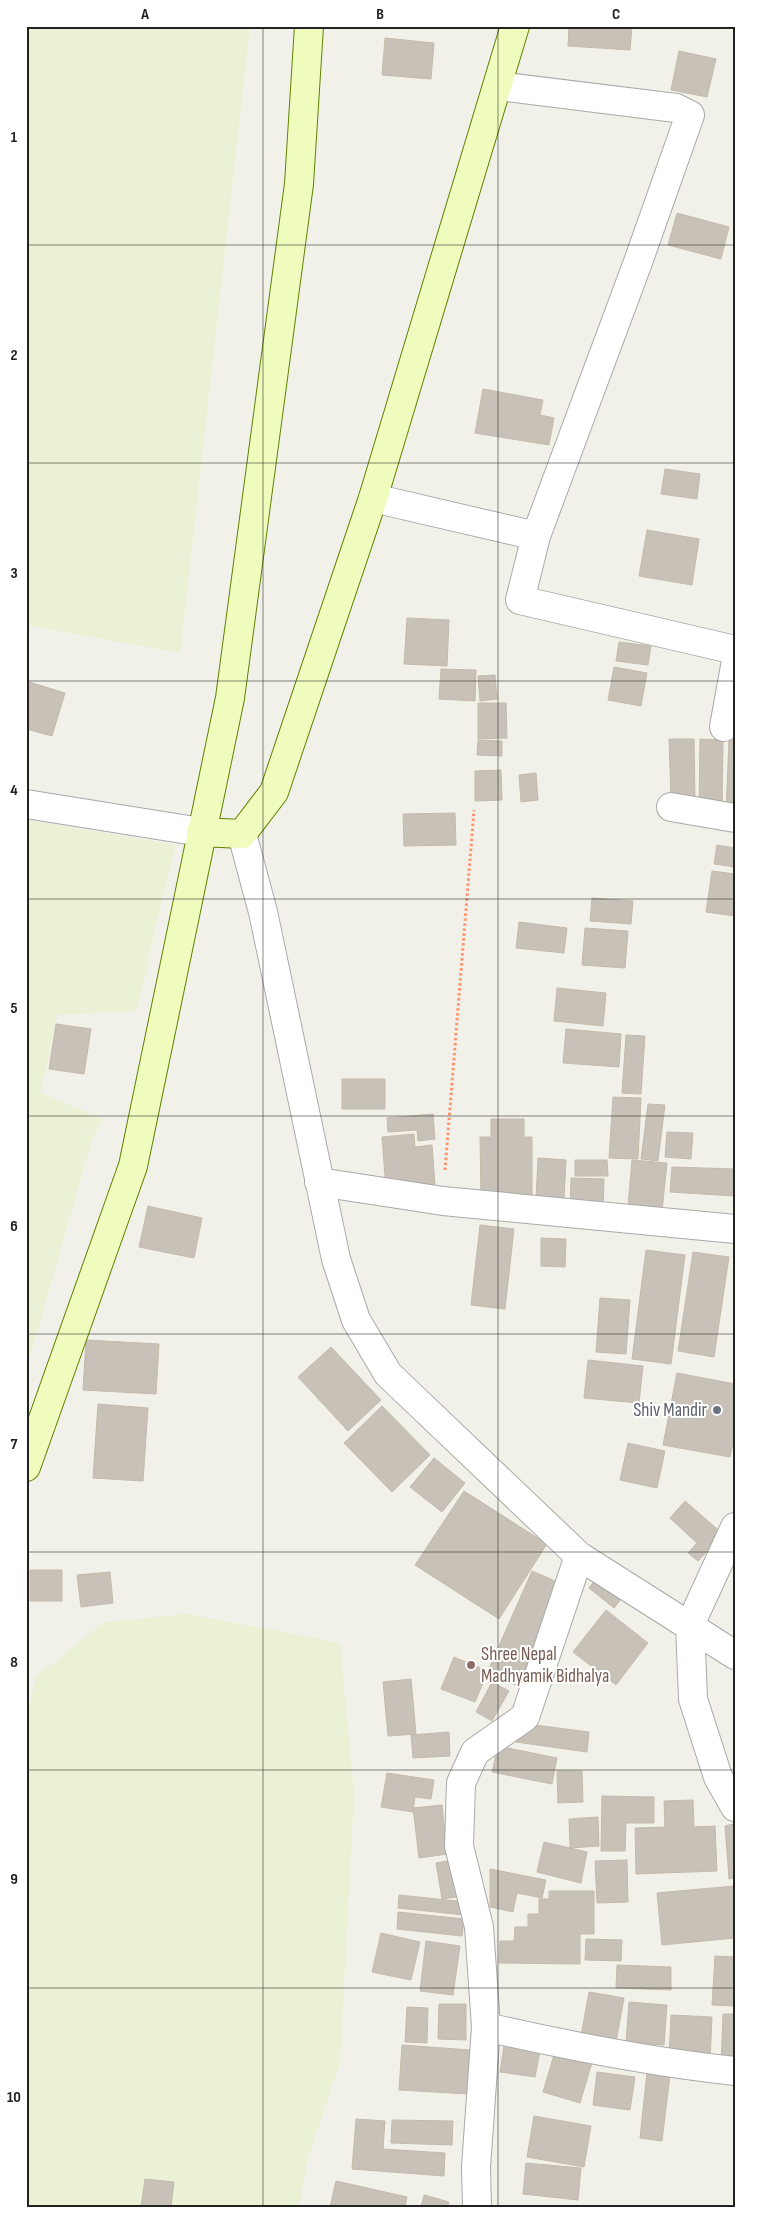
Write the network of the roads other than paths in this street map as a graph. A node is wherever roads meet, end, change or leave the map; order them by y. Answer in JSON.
{"nodes":[{"id":1,"x":309,"y":26,"type":"edge"},
{"id":2,"x":515,"y":26,"type":"edge"},
{"id":3,"x":498,"y":86,"type":"junction"},
{"id":4,"x":372,"y":498,"type":"junction"},
{"id":5,"x":536,"y":536,"type":"junction"},
{"id":6,"x":735,"y":650,"type":"edge"},
{"id":7,"x":735,"y":666,"type":"edge"},
{"id":8,"x":724,"y":727,"type":"dead end"},
{"id":9,"x":26,"y":804,"type":"edge"},
{"id":10,"x":671,"y":807,"type":"dead end"},
{"id":11,"x":735,"y":818,"type":"edge"},
{"id":12,"x":201,"y":832,"type":"junction"},
{"id":13,"x":242,"y":834,"type":"junction"},
{"id":14,"x":319,"y":1182,"type":"junction"},
{"id":15,"x":735,"y":1228,"type":"edge"},
{"id":16,"x":26,"y":1467,"type":"edge"},
{"id":17,"x":735,"y":1527,"type":"edge"},
{"id":18,"x":579,"y":1556,"type":"junction"},
{"id":19,"x":690,"y":1625,"type":"junction"},
{"id":20,"x":735,"y":1655,"type":"edge"},
{"id":21,"x":735,"y":1808,"type":"edge"},
{"id":22,"x":486,"y":2027,"type":"junction"},
{"id":23,"x":735,"y":2072,"type":"edge"},
{"id":24,"x":477,"y":2207,"type":"edge"}],
"edges":[{"from":1,"to":12,"type":"street"},
{"from":2,"to":3,"type":"street"},
{"from":3,"to":4,"type":"street"},
{"from":3,"to":5,"type":"street"},
{"from":4,"to":5,"type":"street"},
{"from":4,"to":13,"type":"street"},
{"from":5,"to":6,"type":"street"},
{"from":7,"to":8,"type":"street"},
{"from":9,"to":12,"type":"street"},
{"from":10,"to":11,"type":"street"},
{"from":12,"to":13,"type":"street"},
{"from":12,"to":16,"type":"street"},
{"from":13,"to":14,"type":"street"},
{"from":14,"to":15,"type":"street"},
{"from":14,"to":18,"type":"street"},
{"from":17,"to":19,"type":"street"},
{"from":18,"to":19,"type":"street"},
{"from":18,"to":22,"type":"street"},
{"from":19,"to":20,"type":"street"},
{"from":19,"to":21,"type":"street"},
{"from":22,"to":23,"type":"street"},
{"from":22,"to":24,"type":"street"}]}
